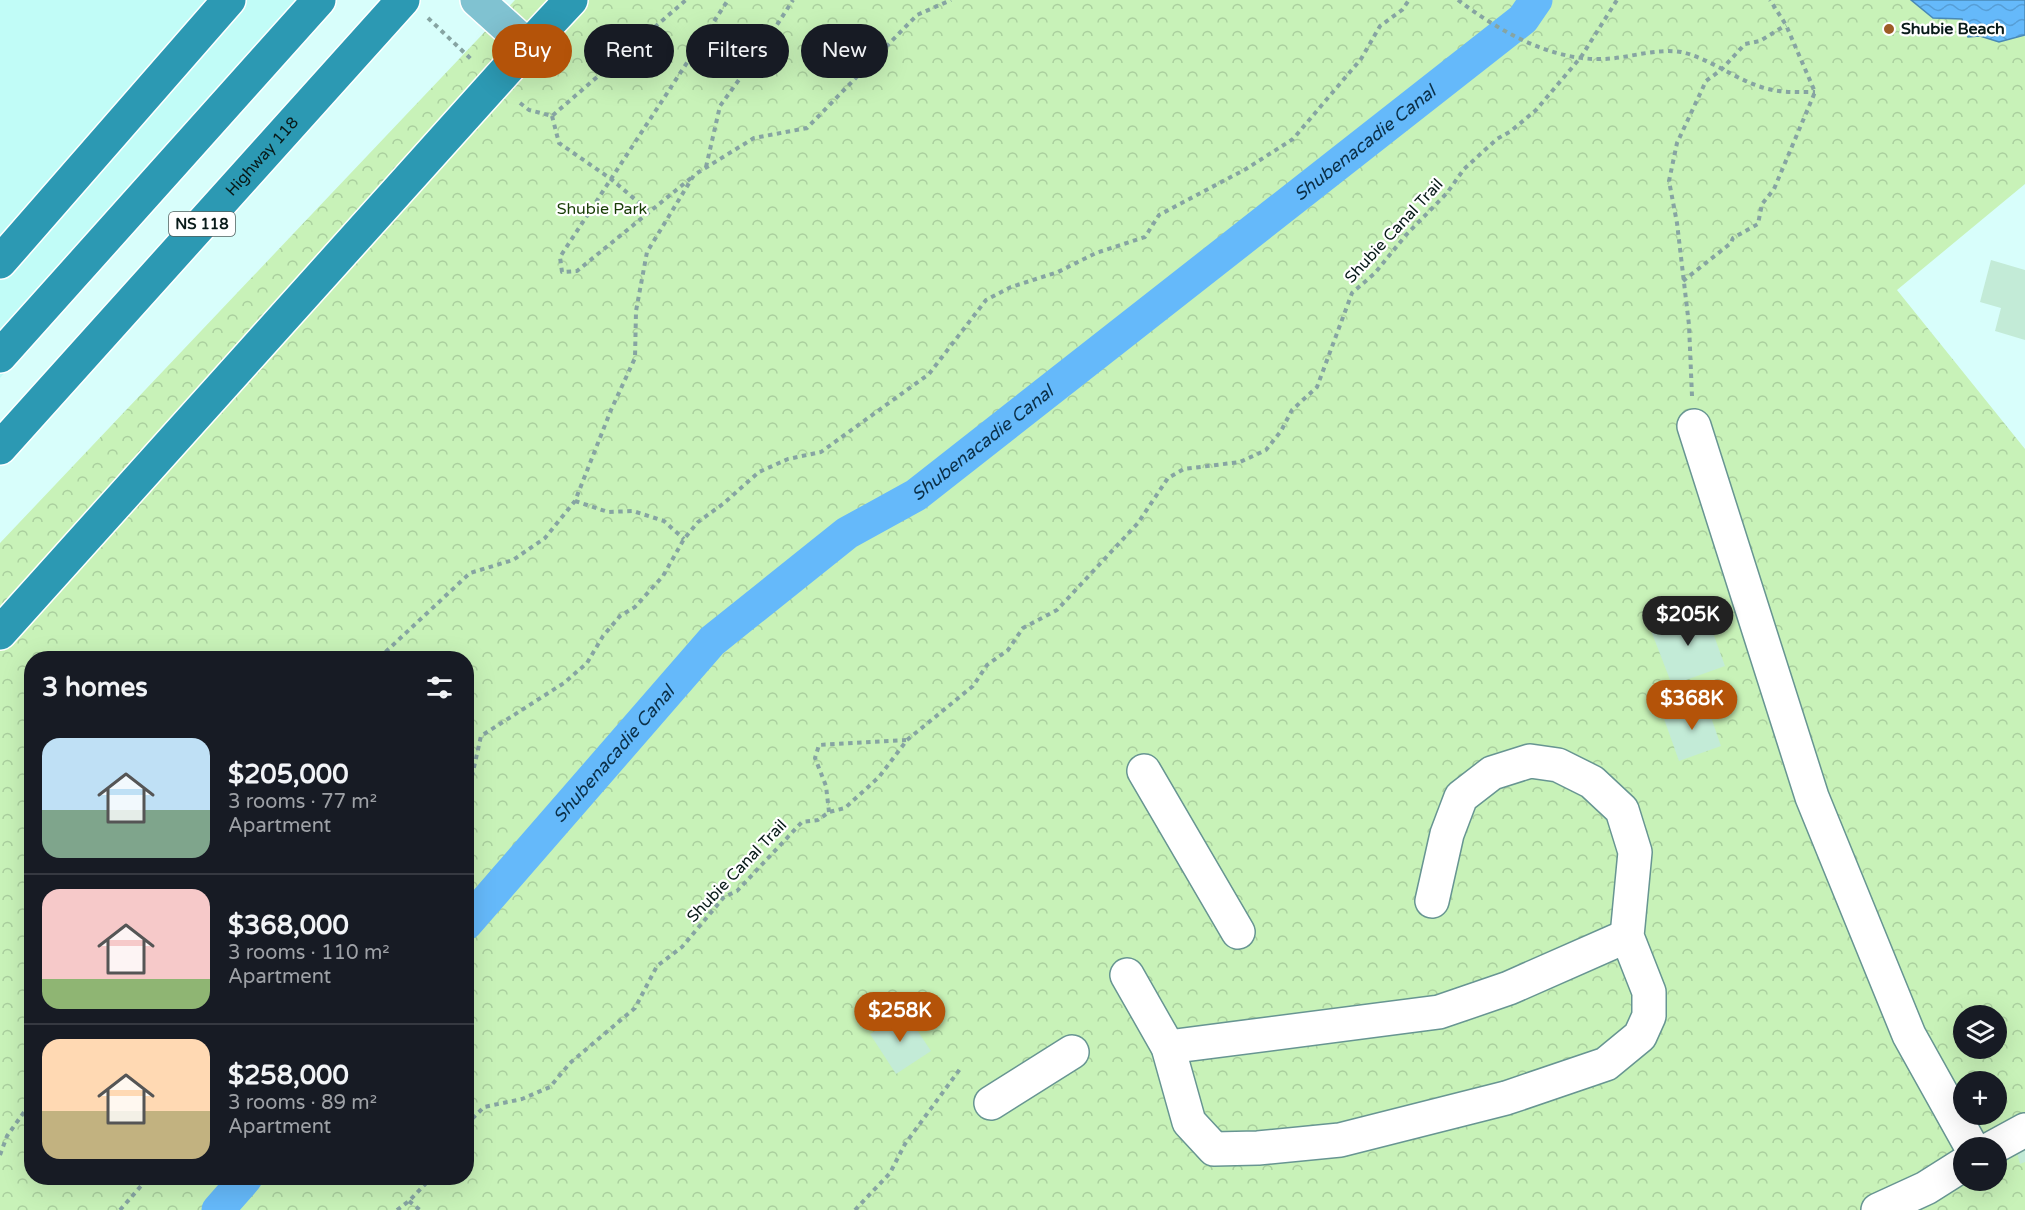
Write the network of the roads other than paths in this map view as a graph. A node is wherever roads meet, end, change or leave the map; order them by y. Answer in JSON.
{"nodes":[{"id":1,"x":229,"y":0,"type":"edge"},
{"id":2,"x":319,"y":0,"type":"edge"},
{"id":3,"x":571,"y":0,"type":"edge"},
{"id":4,"x":481,"y":4,"type":"edge"},
{"id":5,"x":414,"y":8,"type":"edge"},
{"id":6,"x":503,"y":24,"type":"edge"},
{"id":7,"x":549,"y":24,"type":"edge"},
{"id":8,"x":499,"y":78,"type":"edge"},
{"id":9,"x":0,"y":262,"type":"edge"},
{"id":10,"x":0,"y":356,"type":"edge"},
{"id":11,"x":1694,"y":426,"type":"road end"},
{"id":12,"x":0,"y":448,"type":"edge"},
{"id":13,"x":0,"y":633,"type":"edge"},
{"id":14,"x":1144,"y":771,"type":"dead end"},
{"id":15,"x":1432,"y":901,"type":"dead end"},
{"id":16,"x":1238,"y":932,"type":"dead end"},
{"id":17,"x":1627,"y":936,"type":"junction"},
{"id":18,"x":1127,"y":975,"type":"dead end"},
{"id":19,"x":1168,"y":1047,"type":"junction"},
{"id":20,"x":1072,"y":1052,"type":"dead end"},
{"id":21,"x":991,"y":1103,"type":"dead end"},
{"id":22,"x":2025,"y":1130,"type":"edge"},
{"id":23,"x":1966,"y":1137,"type":"edge"},
{"id":24,"x":2007,"y":1140,"type":"edge"},
{"id":25,"x":1953,"y":1171,"type":"edge"},
{"id":26,"x":1878,"y":1210,"type":"edge"}],
"edges":[{"from":1,"to":9,"type":"highway"},
{"from":2,"to":10,"type":"highway"},
{"from":3,"to":7,"type":"highway"},
{"from":4,"to":6,"type":"main road"},
{"from":5,"to":12,"type":"highway","name":"Highway 118","number":"NS 118"},
{"from":8,"to":13,"type":"highway"},
{"from":11,"to":23,"type":"street"},
{"from":14,"to":16,"type":"street"},
{"from":15,"to":17,"type":"street"},
{"from":17,"to":19,"type":"street"},
{"from":17,"to":19,"type":"street"},
{"from":18,"to":19,"type":"street"},
{"from":20,"to":21,"type":"street"},
{"from":22,"to":24,"type":"street"},
{"from":25,"to":26,"type":"street"}]}
